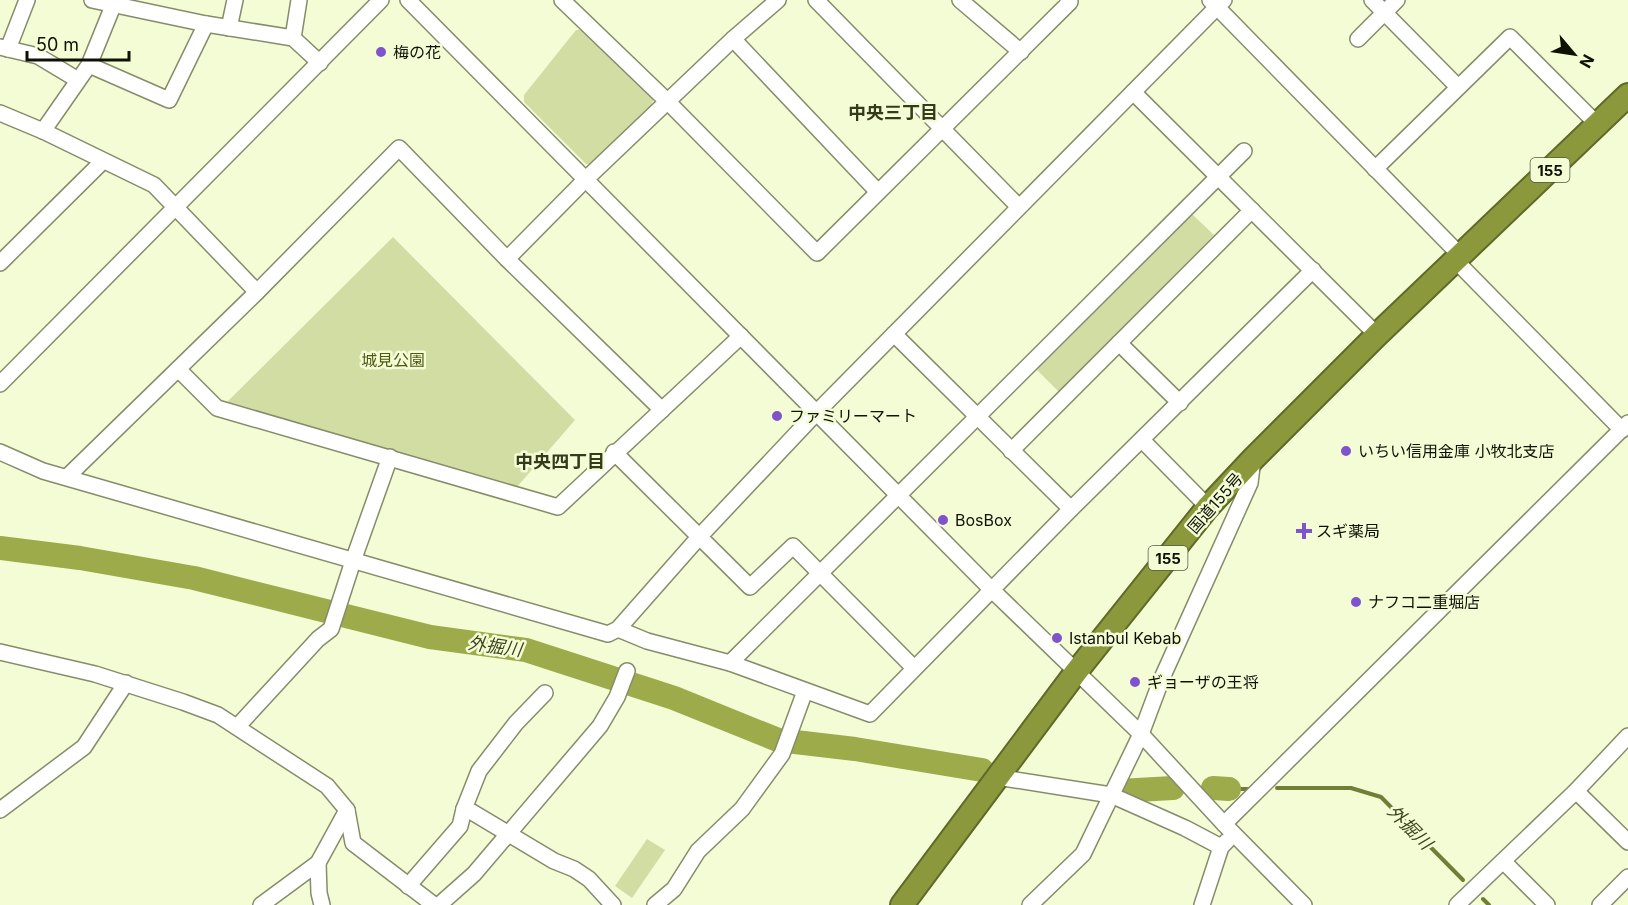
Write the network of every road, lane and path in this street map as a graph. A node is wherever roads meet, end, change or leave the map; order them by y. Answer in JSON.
{"nodes":[{"id":1,"x":27,"y":0,"type":"edge"},
{"id":2,"x":92,"y":0,"type":"edge"},
{"id":3,"x":235,"y":0,"type":"edge"},
{"id":4,"x":299,"y":0,"type":"edge"},
{"id":5,"x":381,"y":0,"type":"edge"},
{"id":6,"x":408,"y":0,"type":"edge"},
{"id":7,"x":562,"y":0,"type":"edge"},
{"id":8,"x":778,"y":0,"type":"edge"},
{"id":9,"x":816,"y":0,"type":"edge"},
{"id":10,"x":960,"y":0,"type":"edge"},
{"id":11,"x":1068,"y":0,"type":"edge"},
{"id":12,"x":1372,"y":0,"type":"edge"},
{"id":13,"x":1397,"y":0,"type":"edge"},
{"id":14,"x":1216,"y":2,"type":"edge"},
{"id":15,"x":113,"y":6,"type":"junction"},
{"id":16,"x":1384,"y":13,"type":"junction"},
{"id":17,"x":206,"y":24,"type":"junction"},
{"id":18,"x":229,"y":28,"type":"junction"},
{"id":19,"x":293,"y":39,"type":"junction"},
{"id":20,"x":733,"y":39,"type":"junction"},
{"id":21,"x":1358,"y":39,"type":"dead end"},
{"id":22,"x":4,"y":48,"type":"edge"},
{"id":23,"x":1021,"y":52,"type":"junction"},
{"id":24,"x":320,"y":63,"type":"junction"},
{"id":25,"x":88,"y":65,"type":"junction"},
{"id":26,"x":78,"y":80,"type":"junction"},
{"id":27,"x":1458,"y":87,"type":"junction"},
{"id":28,"x":1133,"y":92,"type":"junction"},
{"id":29,"x":1628,"y":95,"type":"edge"},
{"id":30,"x":668,"y":102,"type":"junction"},
{"id":31,"x":0,"y":113,"type":"edge"},
{"id":32,"x":1628,"y":116,"type":"edge"},
{"id":33,"x":1598,"y":125,"type":"junction"},
{"id":34,"x":943,"y":128,"type":"junction"},
{"id":35,"x":43,"y":130,"type":"junction"},
{"id":36,"x":1244,"y":151,"type":"dead end"},
{"id":37,"x":103,"y":161,"type":"junction"},
{"id":38,"x":1375,"y":169,"type":"junction"},
{"id":39,"x":1218,"y":177,"type":"junction"},
{"id":40,"x":585,"y":180,"type":"junction"},
{"id":41,"x":878,"y":192,"type":"junction"},
{"id":42,"x":174,"y":207,"type":"junction"},
{"id":43,"x":1019,"y":207,"type":"junction"},
{"id":44,"x":1252,"y":210,"type":"junction"},
{"id":45,"x":1462,"y":253,"type":"junction"},
{"id":46,"x":507,"y":259,"type":"junction"},
{"id":47,"x":0,"y":263,"type":"edge"},
{"id":48,"x":1313,"y":270,"type":"junction"},
{"id":49,"x":257,"y":292,"type":"junction"},
{"id":50,"x":894,"y":334,"type":"junction"},
{"id":51,"x":1377,"y":335,"type":"junction"},
{"id":52,"x":741,"y":336,"type":"junction"},
{"id":53,"x":1119,"y":343,"type":"junction"},
{"id":54,"x":178,"y":369,"type":"junction"},
{"id":55,"x":0,"y":384,"type":"edge"},
{"id":56,"x":1180,"y":403,"type":"junction"},
{"id":57,"x":662,"y":410,"type":"junction"},
{"id":58,"x":816,"y":413,"type":"junction"},
{"id":59,"x":978,"y":418,"type":"junction"},
{"id":60,"x":1625,"y":427,"type":"edge"},
{"id":61,"x":1142,"y":440,"type":"junction"},
{"id":62,"x":1011,"y":451,"type":"junction"},
{"id":63,"x":0,"y":452,"type":"edge"},
{"id":64,"x":614,"y":452,"type":"junction"},
{"id":65,"x":390,"y":457,"type":"junction"},
{"id":66,"x":1253,"y":459,"type":"junction"},
{"id":67,"x":68,"y":477,"type":"junction"},
{"id":68,"x":900,"y":496,"type":"junction"},
{"id":69,"x":1208,"y":507,"type":"junction"},
{"id":70,"x":1071,"y":509,"type":"junction"},
{"id":71,"x":700,"y":536,"type":"junction"},
{"id":72,"x":353,"y":561,"type":"junction"},
{"id":73,"x":820,"y":574,"type":"junction"},
{"id":74,"x":992,"y":590,"type":"junction"},
{"id":75,"x":618,"y":629,"type":"junction"},
{"id":76,"x":0,"y":652,"type":"edge"},
{"id":77,"x":730,"y":663,"type":"junction"},
{"id":78,"x":914,"y":668,"type":"junction"},
{"id":79,"x":627,"y":671,"type":"dead end"},
{"id":80,"x":1076,"y":672,"type":"junction"},
{"id":81,"x":126,"y":683,"type":"junction"},
{"id":82,"x":805,"y":691,"type":"junction"},
{"id":83,"x":545,"y":693,"type":"dead end"},
{"id":84,"x":237,"y":727,"type":"junction"},
{"id":85,"x":1140,"y":734,"type":"junction"},
{"id":86,"x":1628,"y":736,"type":"edge"},
{"id":87,"x":997,"y":777,"type":"junction"},
{"id":88,"x":1576,"y":791,"type":"junction"},
{"id":89,"x":1111,"y":795,"type":"junction"},
{"id":90,"x":464,"y":809,"type":"junction"},
{"id":91,"x":0,"y":810,"type":"edge"},
{"id":92,"x":347,"y":810,"type":"junction"},
{"id":93,"x":1229,"y":829,"type":"junction"},
{"id":94,"x":510,"y":834,"type":"junction"},
{"id":95,"x":1628,"y":842,"type":"edge"},
{"id":96,"x":1221,"y":847,"type":"junction"},
{"id":97,"x":1503,"y":861,"type":"junction"},
{"id":98,"x":318,"y":862,"type":"junction"},
{"id":99,"x":1628,"y":877,"type":"edge"},
{"id":100,"x":408,"y":886,"type":"junction"},
{"id":101,"x":261,"y":905,"type":"edge"},
{"id":102,"x":322,"y":905,"type":"edge"},
{"id":103,"x":434,"y":905,"type":"edge"},
{"id":104,"x":439,"y":905,"type":"edge"},
{"id":105,"x":613,"y":905,"type":"edge"},
{"id":106,"x":655,"y":905,"type":"edge"},
{"id":107,"x":902,"y":905,"type":"edge"},
{"id":108,"x":1030,"y":905,"type":"edge"},
{"id":109,"x":1202,"y":905,"type":"edge"},
{"id":110,"x":1304,"y":905,"type":"edge"},
{"id":111,"x":1457,"y":905,"type":"edge"},
{"id":112,"x":1547,"y":905,"type":"edge"},
{"id":113,"x":1600,"y":905,"type":"edge"}],
"edges":[{"from":1,"to":22,"type":"street"},
{"from":2,"to":15,"type":"street"},
{"from":3,"to":18,"type":"street"},
{"from":4,"to":19,"type":"street"},
{"from":5,"to":24,"type":"street"},
{"from":6,"to":40,"type":"street"},
{"from":7,"to":30,"type":"street"},
{"from":8,"to":20,"type":"street"},
{"from":9,"to":34,"type":"street"},
{"from":10,"to":23,"type":"street"},
{"from":11,"to":23,"type":"street"},
{"from":12,"to":16,"type":"street"},
{"from":13,"to":16,"type":"street"},
{"from":14,"to":28,"type":"street"},
{"from":14,"to":38,"type":"street"},
{"from":15,"to":17,"type":"street"},
{"from":15,"to":25,"type":"street"},
{"from":16,"to":21,"type":"street"},
{"from":16,"to":27,"type":"street"},
{"from":17,"to":18,"type":"street"},
{"from":17,"to":25,"type":"street"},
{"from":18,"to":19,"type":"street"},
{"from":19,"to":24,"type":"street"},
{"from":20,"to":30,"type":"street"},
{"from":20,"to":41,"type":"street"},
{"from":22,"to":26,"type":"street"},
{"from":23,"to":34,"type":"street"},
{"from":24,"to":42,"type":"street"},
{"from":25,"to":26,"type":"street"},
{"from":26,"to":35,"type":"street"},
{"from":27,"to":33,"type":"street"},
{"from":27,"to":38,"type":"street"},
{"from":28,"to":39,"type":"street"},
{"from":28,"to":43,"type":"street"},
{"from":29,"to":33,"type":"highway","name":"国道155号","number":"155"},
{"from":30,"to":40,"type":"street"},
{"from":30,"to":41,"type":"street"},
{"from":31,"to":35,"type":"street"},
{"from":32,"to":45,"type":"highway","name":"国道155号","number":"155"},
{"from":33,"to":45,"type":"highway","name":"国道155号","number":"155"},
{"from":34,"to":41,"type":"street"},
{"from":34,"to":43,"type":"street"},
{"from":35,"to":37,"type":"street"},
{"from":36,"to":39,"type":"street"},
{"from":37,"to":42,"type":"street"},
{"from":37,"to":47,"type":"street"},
{"from":38,"to":45,"type":"street"},
{"from":39,"to":44,"type":"street"},
{"from":39,"to":59,"type":"street"},
{"from":40,"to":46,"type":"street"},
{"from":40,"to":52,"type":"street"},
{"from":42,"to":49,"type":"street"},
{"from":42,"to":55,"type":"street"},
{"from":43,"to":50,"type":"street"},
{"from":44,"to":48,"type":"street"},
{"from":44,"to":53,"type":"street"},
{"from":45,"to":51,"type":"highway","name":"国道155号","number":"155"},
{"from":45,"to":60,"type":"street"},
{"from":46,"to":49,"type":"street"},
{"from":46,"to":57,"type":"street"},
{"from":48,"to":51,"type":"street"},
{"from":48,"to":56,"type":"street"},
{"from":49,"to":54,"type":"street"},
{"from":50,"to":58,"type":"street"},
{"from":50,"to":59,"type":"street"},
{"from":51,"to":66,"type":"highway","name":"国道155号","number":"155"},
{"from":52,"to":57,"type":"street"},
{"from":52,"to":58,"type":"street"},
{"from":53,"to":56,"type":"street"},
{"from":53,"to":62,"type":"street"},
{"from":54,"to":65,"type":"street"},
{"from":54,"to":67,"type":"street"},
{"from":56,"to":61,"type":"street"},
{"from":57,"to":64,"type":"street"},
{"from":58,"to":68,"type":"street"},
{"from":58,"to":71,"type":"street"},
{"from":59,"to":62,"type":"street"},
{"from":59,"to":68,"type":"street"},
{"from":60,"to":93,"type":"street"},
{"from":61,"to":69,"type":"street"},
{"from":61,"to":70,"type":"street"},
{"from":62,"to":70,"type":"street"},
{"from":63,"to":67,"type":"street"},
{"from":64,"to":65,"type":"street"},
{"from":64,"to":71,"type":"street"},
{"from":65,"to":72,"type":"street"},
{"from":66,"to":69,"type":"highway","name":"国道155号","number":"155"},
{"from":66,"to":85,"type":"street"},
{"from":67,"to":72,"type":"street"},
{"from":68,"to":73,"type":"street"},
{"from":68,"to":74,"type":"street"},
{"from":69,"to":80,"type":"highway","name":"国道155号","number":"155"},
{"from":70,"to":74,"type":"street"},
{"from":71,"to":73,"type":"street"},
{"from":71,"to":75,"type":"street"},
{"from":72,"to":75,"type":"street"},
{"from":72,"to":84,"type":"street"},
{"from":73,"to":77,"type":"street"},
{"from":73,"to":78,"type":"street"},
{"from":74,"to":78,"type":"street"},
{"from":74,"to":80,"type":"street"},
{"from":75,"to":77,"type":"street"},
{"from":76,"to":81,"type":"street"},
{"from":77,"to":82,"type":"street"},
{"from":78,"to":82,"type":"street"},
{"from":79,"to":94,"type":"street"},
{"from":80,"to":85,"type":"street"},
{"from":80,"to":87,"type":"highway","name":"国道155号","number":"155"},
{"from":81,"to":84,"type":"street"},
{"from":81,"to":91,"type":"street"},
{"from":82,"to":106,"type":"street"},
{"from":83,"to":90,"type":"street"},
{"from":84,"to":92,"type":"street"},
{"from":85,"to":89,"type":"street"},
{"from":85,"to":93,"type":"street"},
{"from":86,"to":88,"type":"street"},
{"from":87,"to":89,"type":"street"},
{"from":87,"to":107,"type":"highway","name":"国道155号","number":"155"},
{"from":88,"to":95,"type":"street"},
{"from":88,"to":97,"type":"street"},
{"from":89,"to":96,"type":"street"},
{"from":89,"to":108,"type":"street"},
{"from":90,"to":94,"type":"street"},
{"from":90,"to":100,"type":"street"},
{"from":92,"to":98,"type":"street"},
{"from":92,"to":100,"type":"street"},
{"from":93,"to":96,"type":"street"},
{"from":93,"to":110,"type":"street"},
{"from":94,"to":104,"type":"street"},
{"from":94,"to":105,"type":"street"},
{"from":96,"to":109,"type":"street"},
{"from":97,"to":111,"type":"street"},
{"from":97,"to":112,"type":"street"},
{"from":98,"to":101,"type":"street"},
{"from":98,"to":102,"type":"street"},
{"from":99,"to":113,"type":"street"},
{"from":100,"to":103,"type":"street"}]}
